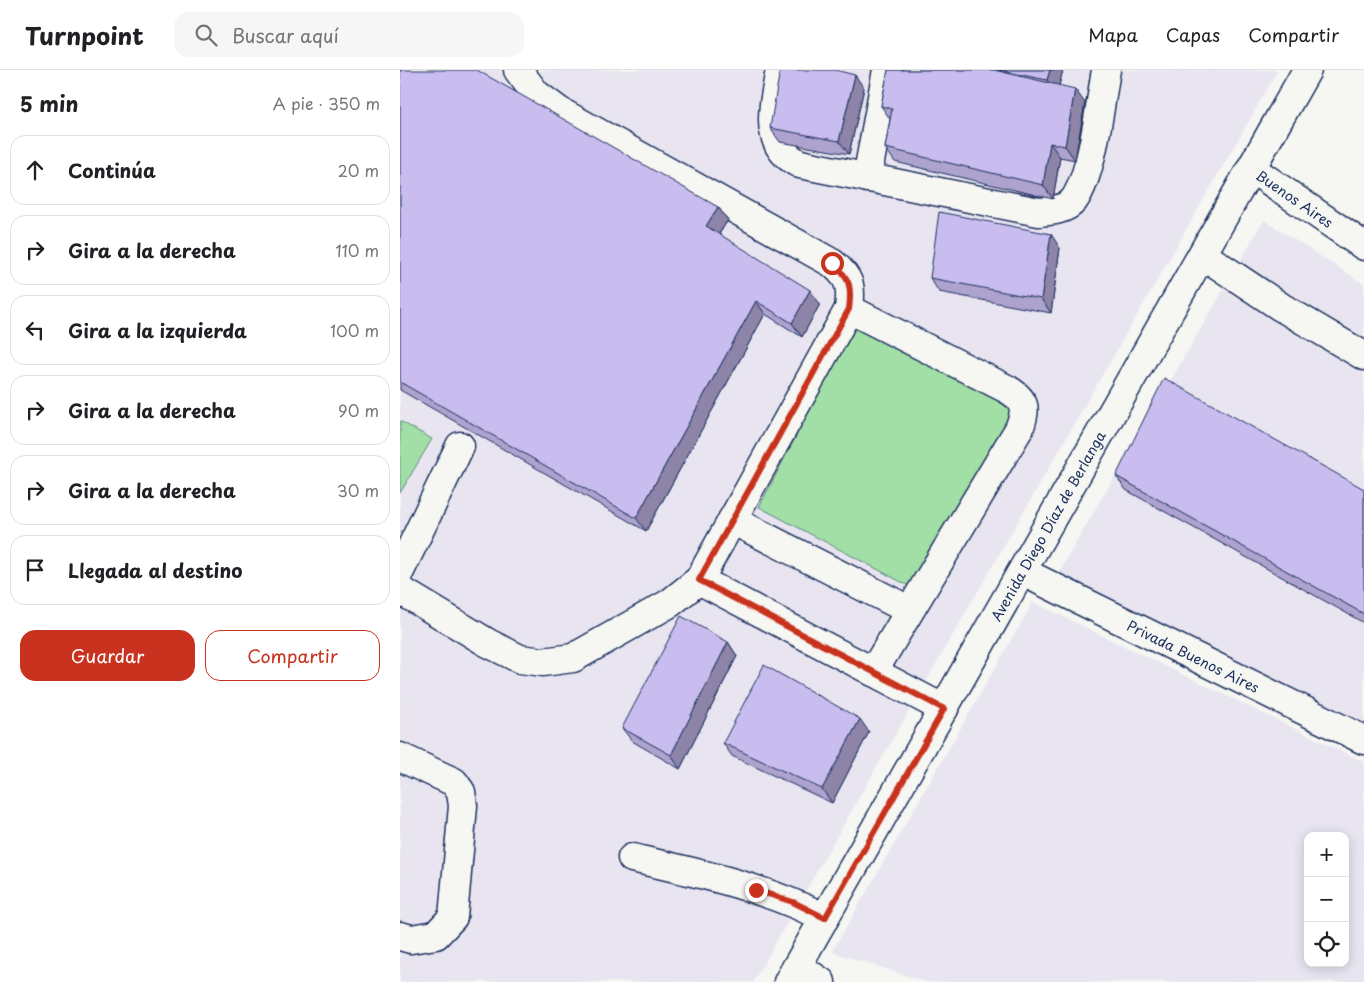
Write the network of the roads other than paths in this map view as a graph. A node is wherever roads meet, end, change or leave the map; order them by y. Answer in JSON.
{"nodes":[{"id":1,"x":518,"y":70,"type":"edge"},
{"id":2,"x":780,"y":70,"type":"edge"},
{"id":3,"x":887,"y":70,"type":"edge"},
{"id":4,"x":1106,"y":70,"type":"edge"},
{"id":5,"x":1306,"y":70,"type":"edge"},
{"id":6,"x":1252,"y":169,"type":"junction"},
{"id":7,"x":867,"y":178,"type":"junction"},
{"id":8,"x":1364,"y":246,"type":"edge"},
{"id":9,"x":1203,"y":255,"type":"junction"},
{"id":10,"x":849,"y":309,"type":"junction"},
{"id":11,"x":1364,"y":356,"type":"edge"},
{"id":12,"x":460,"y":446,"type":"dead end"},
{"id":13,"x":732,"y":520,"type":"junction"},
{"id":14,"x":400,"y":571,"type":"edge"},
{"id":15,"x":1023,"y":572,"type":"junction"},
{"id":16,"x":699,"y":580,"type":"junction"},
{"id":17,"x":400,"y":590,"type":"edge"},
{"id":18,"x":909,"y":610,"type":"junction"},
{"id":19,"x":873,"y":672,"type":"junction"},
{"id":20,"x":944,"y":709,"type":"junction"},
{"id":21,"x":1364,"y":740,"type":"edge"},
{"id":22,"x":400,"y":757,"type":"edge"},
{"id":23,"x":632,"y":858,"type":"dead end"},
{"id":24,"x":825,"y":918,"type":"junction"},
{"id":25,"x":400,"y":936,"type":"edge"},
{"id":26,"x":793,"y":974,"type":"edge"},
{"id":27,"x":821,"y":982,"type":"edge"}],
"edges":[{"from":1,"to":10,"type":"street"},
{"from":2,"to":7,"type":"street"},
{"from":3,"to":7,"type":"street"},
{"from":4,"to":7,"type":"street"},
{"from":5,"to":6,"type":"street","name":"Avenida Diego Díaz de Berlanga"},
{"from":6,"to":8,"type":"street","name":"Buenos Aires"},
{"from":6,"to":9,"type":"street","name":"Avenida Diego Díaz de Berlanga"},
{"from":9,"to":11,"type":"street"},
{"from":9,"to":15,"type":"street","name":"Avenida Diego Díaz de Berlanga"},
{"from":10,"to":13,"type":"street"},
{"from":10,"to":18,"type":"street"},
{"from":12,"to":14,"type":"street"},
{"from":13,"to":16,"type":"street"},
{"from":13,"to":18,"type":"street"},
{"from":15,"to":20,"type":"street","name":"Avenida Diego Díaz de Berlanga"},
{"from":15,"to":21,"type":"street","name":"Privada Buenos Aires"},
{"from":16,"to":17,"type":"street"},
{"from":16,"to":19,"type":"street"},
{"from":18,"to":19,"type":"street"},
{"from":19,"to":20,"type":"street"},
{"from":20,"to":24,"type":"street","name":"Avenida Diego Díaz de Berlanga"},
{"from":22,"to":25,"type":"street"},
{"from":23,"to":24,"type":"street"},
{"from":24,"to":26,"type":"street","name":"Avenida Diego Díaz de Berlanga"},
{"from":26,"to":27,"type":"street"}]}
